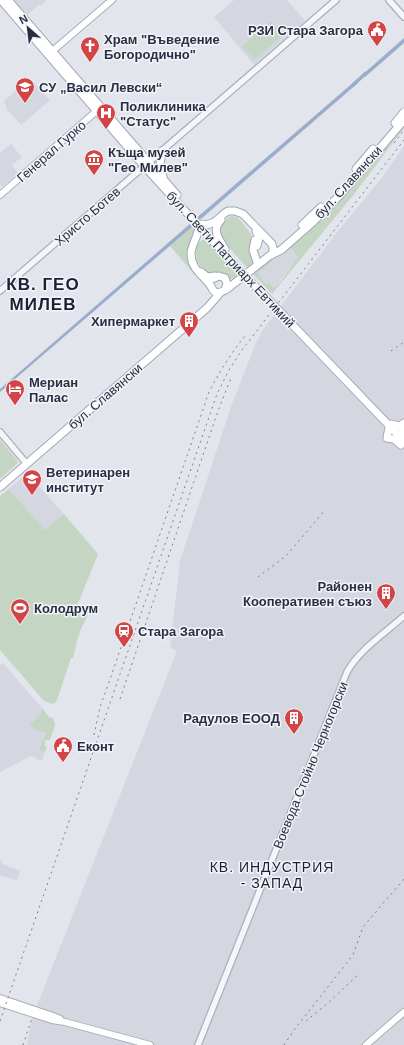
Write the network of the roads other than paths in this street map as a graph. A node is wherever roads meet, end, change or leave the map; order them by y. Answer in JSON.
{"nodes":[{"id":1,"x":0,"y":0,"type":"edge"},
{"id":2,"x":8,"y":0,"type":"edge"},
{"id":3,"x":107,"y":0,"type":"edge"},
{"id":4,"x":112,"y":0,"type":"edge"},
{"id":5,"x":336,"y":0,"type":"edge"},
{"id":6,"x":389,"y":0,"type":"edge"},
{"id":7,"x":404,"y":17,"type":"edge"},
{"id":8,"x":49,"y":52,"type":"junction"},
{"id":9,"x":99,"y":109,"type":"junction"},
{"id":10,"x":404,"y":112,"type":"edge"},
{"id":11,"x":404,"y":120,"type":"edge"},
{"id":12,"x":162,"y":151,"type":"junction"},
{"id":13,"x":147,"y":164,"type":"junction"},
{"id":14,"x":165,"y":181,"type":"junction"},
{"id":15,"x":0,"y":195,"type":"edge"},
{"id":16,"x":244,"y":219,"type":"junction"},
{"id":17,"x":199,"y":223,"type":"junction"},
{"id":18,"x":209,"y":237,"type":"junction"},
{"id":19,"x":270,"y":243,"type":"junction"},
{"id":20,"x":225,"y":249,"type":"junction"},
{"id":21,"x":257,"y":249,"type":"junction"},
{"id":22,"x":269,"y":257,"type":"junction"},
{"id":23,"x":256,"y":265,"type":"junction"},
{"id":24,"x":241,"y":269,"type":"junction"},
{"id":25,"x":215,"y":276,"type":"junction"},
{"id":26,"x":238,"y":280,"type":"junction"},
{"id":27,"x":226,"y":281,"type":"junction"},
{"id":28,"x":211,"y":287,"type":"junction"},
{"id":29,"x":0,"y":291,"type":"edge"},
{"id":30,"x":222,"y":292,"type":"junction"},
{"id":31,"x":210,"y":306,"type":"junction"},
{"id":32,"x":404,"y":423,"type":"edge"},
{"id":33,"x":390,"y":425,"type":"junction"},
{"id":34,"x":0,"y":432,"type":"edge"},
{"id":35,"x":404,"y":436,"type":"edge"},
{"id":36,"x":402,"y":443,"type":"edge"},
{"id":37,"x":27,"y":464,"type":"junction"},
{"id":38,"x":0,"y":487,"type":"edge"},
{"id":39,"x":404,"y":616,"type":"edge"},
{"id":40,"x":0,"y":998,"type":"edge"},
{"id":41,"x":0,"y":1003,"type":"edge"},
{"id":42,"x":404,"y":1012,"type":"edge"},
{"id":43,"x":65,"y":1022,"type":"junction"},
{"id":44,"x":150,"y":1045,"type":"edge"},
{"id":45,"x":198,"y":1045,"type":"edge"},
{"id":46,"x":366,"y":1045,"type":"edge"}],
"edges":[{"from":1,"to":8,"type":"main road","name":"бул. Свети Патриарх Евтимий"},
{"from":2,"to":8,"type":"main road","name":"бул. Свети Патриарх Евтимий"},
{"from":3,"to":8,"type":"main road"},
{"from":4,"to":8,"type":"main road"},
{"from":5,"to":12,"type":"street","name":"Христо Ботев"},
{"from":6,"to":7,"type":"street"},
{"from":8,"to":9,"type":"main road","name":"бул. Свети Патриарх Евтимий"},
{"from":9,"to":13,"type":"main road","name":"бул. Свети Патриарх Евтимий"},
{"from":9,"to":15,"type":"main road","name":"Генерал Гурко"},
{"from":10,"to":19,"type":"main road","name":"бул. Славянски"},
{"from":11,"to":22,"type":"main road","name":"бул. Славянски"},
{"from":12,"to":13,"type":"street","name":"Христо Ботев"},
{"from":12,"to":14,"type":"main road"},
{"from":13,"to":14,"type":"main road","name":"бул. Свети Патриарх Евтимий"},
{"from":13,"to":17,"type":"main road","name":"бул. Свети Патриарх Евтимий"},
{"from":13,"to":29,"type":"street","name":"Христо Ботев"},
{"from":14,"to":17,"type":"main road","name":"бул. Свети Патриарх Евтимий"},
{"from":16,"to":20,"type":"main road"},
{"from":16,"to":21,"type":"main road"},
{"from":16,"to":23,"type":"main road"},
{"from":17,"to":18,"type":"main road","name":"бул. Свети Патриарх Евтимий"},
{"from":17,"to":19,"type":"main road"},
{"from":17,"to":20,"type":"main road","name":"бул. Свети Патриарх Евтимий"},
{"from":17,"to":28,"type":"main road"},
{"from":18,"to":24,"type":"main road","name":"бул. Свети Патриарх Евтимий"},
{"from":18,"to":25,"type":"main road"},
{"from":19,"to":21,"type":"main road"},
{"from":19,"to":22,"type":"main road"},
{"from":20,"to":24,"type":"main road","name":"бул. Свети Патриарх Евтимий"},
{"from":21,"to":22,"type":"main road"},
{"from":21,"to":23,"type":"main road"},
{"from":22,"to":23,"type":"main road","name":"бул. Славянски"},
{"from":23,"to":26,"type":"main road","name":"бул. Славянски"},
{"from":24,"to":33,"type":"main road","name":"бул. Свети Патриарх Евтимий","bridge":true},
{"from":25,"to":27,"type":"main road"},
{"from":25,"to":28,"type":"main road"},
{"from":26,"to":27,"type":"main road"},
{"from":26,"to":30,"type":"main road","name":"бул. Славянски"},
{"from":27,"to":30,"type":"main road"},
{"from":28,"to":30,"type":"main road"},
{"from":28,"to":31,"type":"main road"},
{"from":30,"to":31,"type":"main road","name":"бул. Славянски"},
{"from":31,"to":37,"type":"main road","name":"бул. Славянски"},
{"from":32,"to":33,"type":"main road"},
{"from":32,"to":35,"type":"main road"},
{"from":33,"to":35,"type":"main road","name":"бул. Свети Патриарх Евтимий"},
{"from":33,"to":36,"type":"main road","name":"бул. Свети Патриарх Евтимий"},
{"from":34,"to":37,"type":"street"},
{"from":37,"to":38,"type":"main road","name":"бул. Славянски"},
{"from":39,"to":45,"type":"street","name":"Воевода Стойно Черногорски"},
{"from":40,"to":43,"type":"main road"},
{"from":41,"to":43,"type":"main road"},
{"from":42,"to":46,"type":"main road"},
{"from":43,"to":44,"type":"main road"}]}
